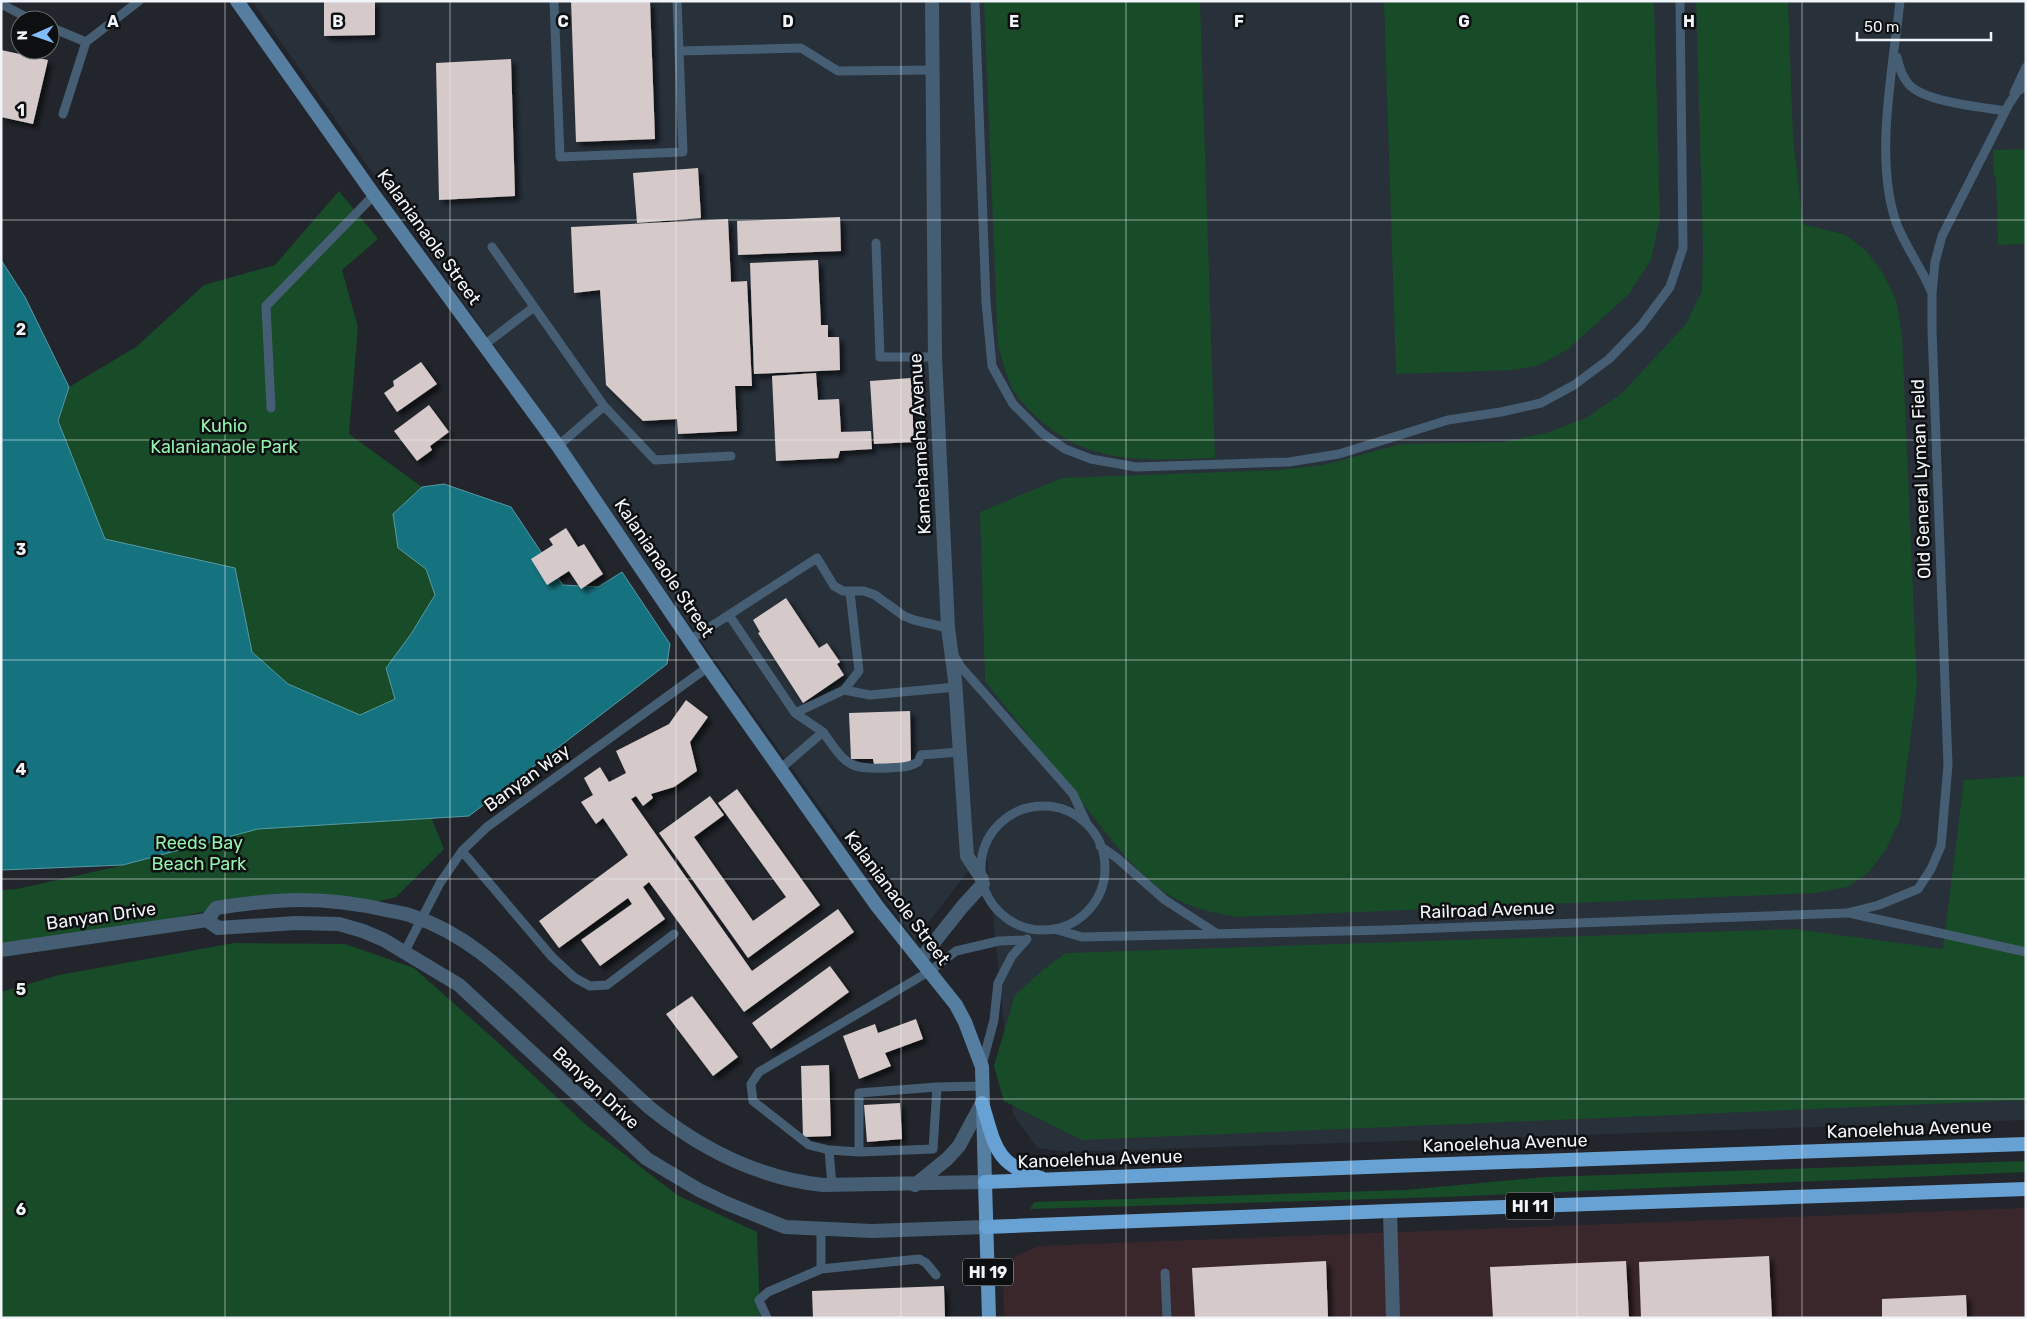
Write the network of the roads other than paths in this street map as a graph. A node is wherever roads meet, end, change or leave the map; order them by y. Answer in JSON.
{"nodes":[{"id":1,"x":139,"y":1,"type":"edge"},
{"id":2,"x":237,"y":1,"type":"edge"},
{"id":3,"x":554,"y":1,"type":"edge"},
{"id":4,"x":677,"y":1,"type":"edge"},
{"id":5,"x":932,"y":1,"type":"edge"},
{"id":6,"x":975,"y":1,"type":"edge"},
{"id":7,"x":1680,"y":1,"type":"edge"},
{"id":8,"x":1900,"y":1,"type":"edge"},
{"id":9,"x":1,"y":4,"type":"edge"},
{"id":10,"x":13,"y":10,"type":"edge"},
{"id":11,"x":60,"y":31,"type":"edge"},
{"id":12,"x":86,"y":42,"type":"junction"},
{"id":13,"x":1895,"y":50,"type":"junction"},
{"id":14,"x":679,"y":51,"type":"junction"},
{"id":15,"x":2026,"y":67,"type":"edge"},
{"id":16,"x":933,"y":70,"type":"junction"},
{"id":17,"x":2026,"y":85,"type":"edge"},
{"id":18,"x":2007,"y":107,"type":"junction"},
{"id":19,"x":63,"y":114,"type":"dead end"},
{"id":20,"x":374,"y":195,"type":"junction"},
{"id":21,"x":876,"y":243,"type":"dead end"},
{"id":22,"x":492,"y":247,"type":"dead end"},
{"id":23,"x":1932,"y":293,"type":"junction"},
{"id":24,"x":534,"y":307,"type":"junction"},
{"id":25,"x":484,"y":345,"type":"junction"},
{"id":26,"x":935,"y":357,"type":"junction"},
{"id":27,"x":604,"y":406,"type":"junction"},
{"id":28,"x":271,"y":408,"type":"dead end"},
{"id":29,"x":558,"y":446,"type":"junction"},
{"id":30,"x":731,"y":456,"type":"dead end"},
{"id":31,"x":850,"y":592,"type":"junction"},
{"id":32,"x":728,"y":615,"type":"junction"},
{"id":33,"x":948,"y":628,"type":"junction"},
{"id":34,"x":690,"y":640,"type":"junction"},
{"id":35,"x":949,"y":646,"type":"junction"},
{"id":36,"x":708,"y":667,"type":"junction"},
{"id":37,"x":956,"y":687,"type":"junction"},
{"id":38,"x":844,"y":690,"type":"junction"},
{"id":39,"x":795,"y":713,"type":"junction"},
{"id":40,"x":823,"y":732,"type":"junction"},
{"id":41,"x":960,"y":752,"type":"junction"},
{"id":42,"x":780,"y":769,"type":"junction"},
{"id":43,"x":1089,"y":826,"type":"junction"},
{"id":44,"x":1100,"y":846,"type":"junction"},
{"id":45,"x":462,"y":851,"type":"junction"},
{"id":46,"x":983,"y":882,"type":"junction"},
{"id":47,"x":1918,"y":890,"type":"joint"},
{"id":48,"x":1847,"y":913,"type":"junction"},
{"id":49,"x":420,"y":919,"type":"junction"},
{"id":50,"x":207,"y":920,"type":"junction"},
{"id":51,"x":1054,"y":929,"type":"junction"},
{"id":52,"x":1037,"y":930,"type":"junction"},
{"id":53,"x":1216,"y":933,"type":"junction"},
{"id":54,"x":674,"y":934,"type":"dead end"},
{"id":55,"x":1026,"y":940,"type":"junction"},
{"id":56,"x":1,"y":950,"type":"edge"},
{"id":57,"x":405,"y":951,"type":"junction"},
{"id":58,"x":2026,"y":952,"type":"edge"},
{"id":59,"x":920,"y":960,"type":"junction"},
{"id":60,"x":930,"y":971,"type":"junction"},
{"id":61,"x":982,"y":1068,"type":"junction"},
{"id":62,"x":982,"y":1086,"type":"junction"},
{"id":63,"x":938,"y":1087,"type":"junction"},
{"id":64,"x":982,"y":1103,"type":"junction"},
{"id":65,"x":2026,"y":1144,"type":"edge"},
{"id":66,"x":828,"y":1150,"type":"junction"},
{"id":67,"x":859,"y":1152,"type":"junction"},
{"id":68,"x":1049,"y":1180,"type":"junction"},
{"id":69,"x":985,"y":1182,"type":"junction"},
{"id":70,"x":832,"y":1185,"type":"junction"},
{"id":71,"x":916,"y":1185,"type":"junction"},
{"id":72,"x":2026,"y":1189,"type":"edge"},
{"id":73,"x":1390,"y":1210,"type":"junction"},
{"id":74,"x":986,"y":1227,"type":"junction"},
{"id":75,"x":821,"y":1230,"type":"junction"},
{"id":76,"x":821,"y":1269,"type":"junction"},
{"id":77,"x":1165,"y":1273,"type":"dead end"},
{"id":78,"x":936,"y":1275,"type":"dead end"},
{"id":79,"x":767,"y":1318,"type":"edge"},
{"id":80,"x":989,"y":1318,"type":"edge"},
{"id":81,"x":1167,"y":1318,"type":"edge"},
{"id":82,"x":1393,"y":1318,"type":"edge"}],
"edges":[{"from":1,"to":12,"type":"lane"},
{"from":2,"to":20,"type":"main road","name":"Kalanianaole Street"},
{"from":3,"to":14,"type":"lane"},
{"from":4,"to":14,"type":"lane"},
{"from":5,"to":16,"type":"street","name":"Kamehameha Avenue"},
{"from":6,"to":7,"type":"lane"},
{"from":8,"to":13,"type":"lane"},
{"from":9,"to":10,"type":"lane"},
{"from":11,"to":12,"type":"lane"},
{"from":12,"to":19,"type":"lane"},
{"from":13,"to":18,"type":"lane"},
{"from":13,"to":23,"type":"lane"},
{"from":14,"to":16,"type":"lane"},
{"from":15,"to":18,"type":"lane"},
{"from":16,"to":26,"type":"street","name":"Kamehameha Avenue"},
{"from":17,"to":18,"type":"lane","name":"Old General Lyman Field"},
{"from":18,"to":23,"type":"lane","name":"Old General Lyman Field"},
{"from":20,"to":25,"type":"main road","name":"Kalanianaole Street"},
{"from":20,"to":28,"type":"lane"},
{"from":21,"to":26,"type":"lane"},
{"from":22,"to":24,"type":"lane"},
{"from":23,"to":47,"type":"lane","name":"Old General Lyman Field"},
{"from":24,"to":25,"type":"lane"},
{"from":24,"to":27,"type":"lane"},
{"from":25,"to":29,"type":"main road","name":"Kalanianaole Street"},
{"from":26,"to":33,"type":"street","name":"Kamehameha Avenue"},
{"from":27,"to":29,"type":"lane"},
{"from":27,"to":30,"type":"lane"},
{"from":29,"to":34,"type":"main road","name":"Kalanianaole Street"},
{"from":31,"to":32,"type":"lane"},
{"from":31,"to":33,"type":"lane"},
{"from":31,"to":38,"type":"lane"},
{"from":32,"to":34,"type":"lane"},
{"from":32,"to":39,"type":"lane"},
{"from":33,"to":35,"type":"street","name":"Kamehameha Avenue"},
{"from":34,"to":36,"type":"main road","name":"Kalanianaole Street"},
{"from":35,"to":37,"type":"street","name":"Kamehameha Avenue"},
{"from":35,"to":43,"type":"lane"},
{"from":36,"to":42,"type":"main road","name":"Kalanianaole Street"},
{"from":36,"to":45,"type":"lane","name":"Banyan Way"},
{"from":37,"to":38,"type":"lane"},
{"from":37,"to":41,"type":"street","name":"Kamehameha Avenue"},
{"from":38,"to":39,"type":"lane"},
{"from":39,"to":40,"type":"lane"},
{"from":40,"to":41,"type":"lane"},
{"from":40,"to":42,"type":"lane"},
{"from":41,"to":46,"type":"street","name":"Kamehameha Avenue"},
{"from":42,"to":59,"type":"main road","name":"Kalanianaole Street"},
{"from":43,"to":44,"type":"lane"},
{"from":43,"to":46,"type":"lane"},
{"from":44,"to":51,"type":"lane"},
{"from":44,"to":53,"type":"lane"},
{"from":45,"to":49,"type":"lane","name":"Banyan Way"},
{"from":45,"to":54,"type":"lane"},
{"from":46,"to":52,"type":"lane"},
{"from":46,"to":59,"type":"street"},
{"from":47,"to":48,"type":"lane","name":"Railroad Avenue"},
{"from":48,"to":53,"type":"lane","name":"Railroad Avenue"},
{"from":48,"to":58,"type":"lane"},
{"from":49,"to":50,"type":"street","name":"Banyan Drive"},
{"from":49,"to":57,"type":"lane","name":"Banyan Way"},
{"from":49,"to":70,"type":"street","name":"Banyan Drive"},
{"from":50,"to":56,"type":"street","name":"Banyan Drive"},
{"from":50,"to":57,"type":"street","name":"Banyan Drive"},
{"from":51,"to":52,"type":"lane"},
{"from":51,"to":53,"type":"lane","name":"Railroad Avenue"},
{"from":52,"to":55,"type":"lane"},
{"from":55,"to":60,"type":"lane"},
{"from":55,"to":61,"type":"lane"},
{"from":57,"to":75,"type":"street","name":"Banyan Drive"},
{"from":59,"to":60,"type":"main road","name":"Kalanianaole Street"},
{"from":60,"to":61,"type":"main road","name":"Kalanianaole Street","number":"HI 19"},
{"from":60,"to":66,"type":"lane"},
{"from":61,"to":62,"type":"main road","name":"Kalanianaole Street","number":"HI 19"},
{"from":62,"to":63,"type":"lane"},
{"from":62,"to":64,"type":"main road","name":"Kalanianaole Street","number":"HI 19"},
{"from":63,"to":67,"type":"lane"},
{"from":63,"to":67,"type":"lane"},
{"from":64,"to":68,"type":"highway"},
{"from":64,"to":69,"type":"main road","name":"Kalanianaole Street","number":"HI 19"},
{"from":64,"to":71,"type":"street"},
{"from":65,"to":68,"type":"highway","name":"Kanoelehua Avenue"},
{"from":66,"to":67,"type":"lane"},
{"from":66,"to":70,"type":"lane"},
{"from":68,"to":69,"type":"highway","name":"Kanoelehua Avenue"},
{"from":69,"to":71,"type":"street","name":"Banyan Drive"},
{"from":69,"to":74,"type":"main road","number":"HI 19"},
{"from":70,"to":71,"type":"street","name":"Banyan Drive"},
{"from":72,"to":73,"type":"highway","number":"HI 11"},
{"from":73,"to":74,"type":"highway","number":"HI 11"},
{"from":73,"to":82,"type":"street"},
{"from":74,"to":75,"type":"street","name":"Banyan Drive"},
{"from":74,"to":80,"type":"main road","number":"HI 19"},
{"from":75,"to":76,"type":"lane"},
{"from":76,"to":78,"type":"lane"},
{"from":76,"to":79,"type":"lane"},
{"from":77,"to":81,"type":"lane"}]}
